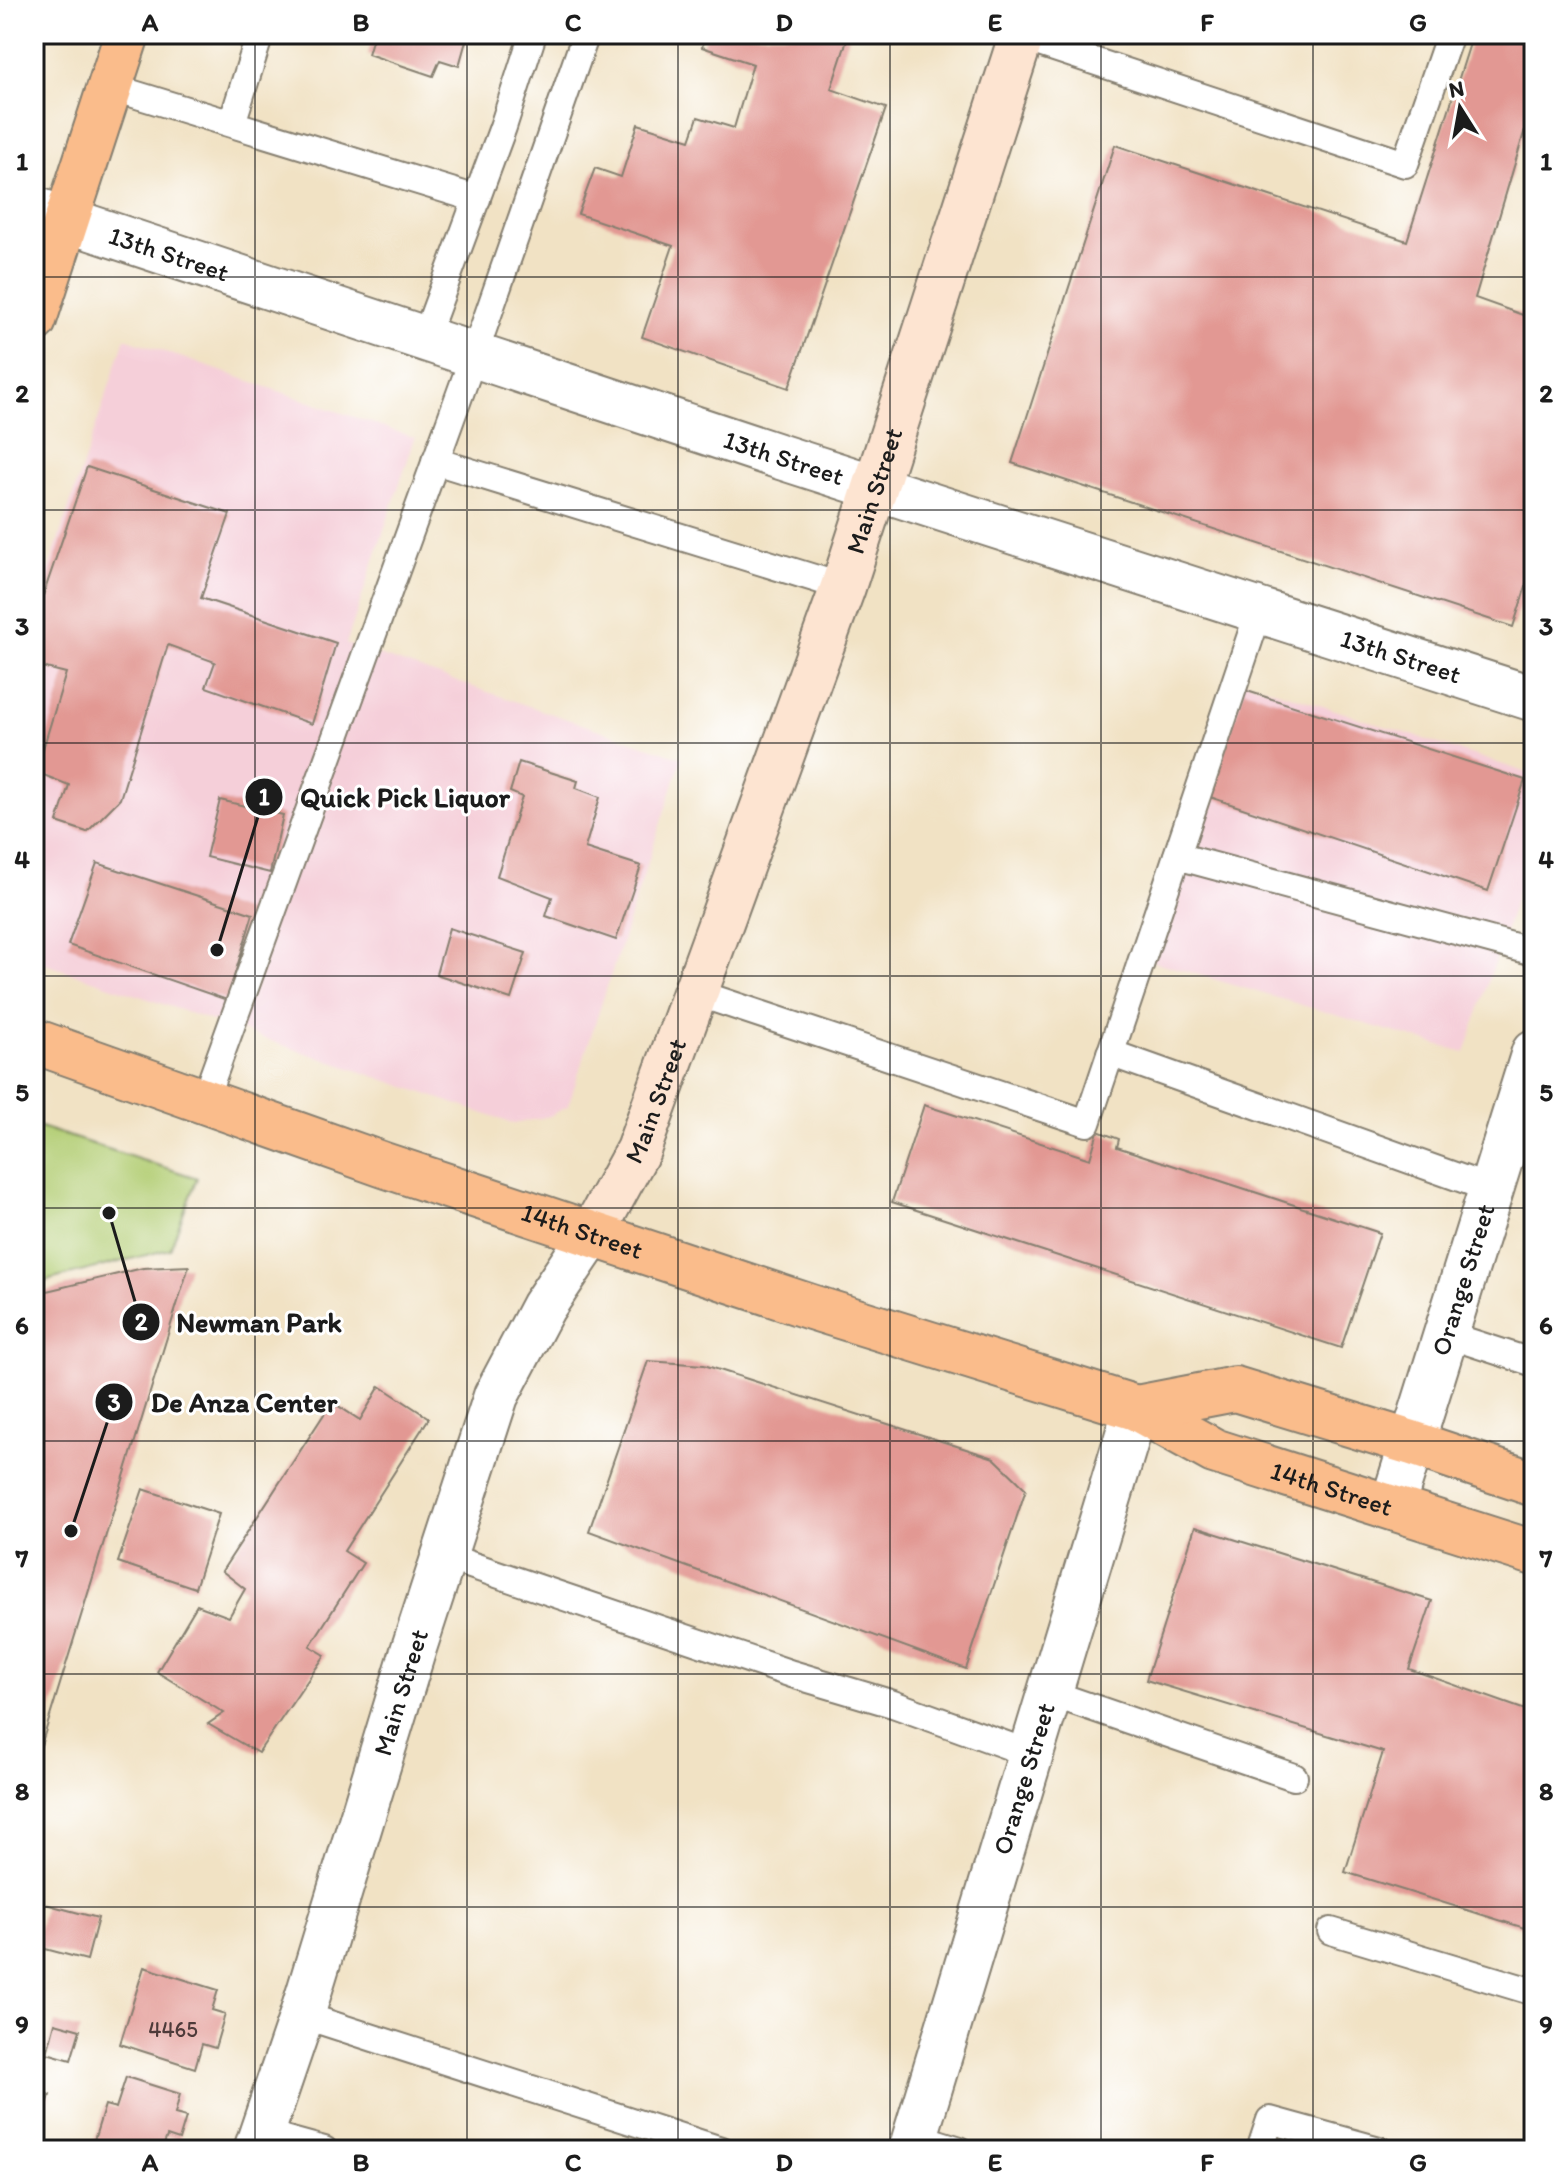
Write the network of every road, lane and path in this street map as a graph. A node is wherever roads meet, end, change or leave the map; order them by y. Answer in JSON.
{"nodes":[{"id":1,"x":127,"y":34,"type":"edge"},
{"id":2,"x":260,"y":34,"type":"edge"},
{"id":3,"x":533,"y":34,"type":"edge"},
{"id":4,"x":586,"y":34,"type":"edge"},
{"id":5,"x":1450,"y":34,"type":"edge"},
{"id":6,"x":1022,"y":35,"type":"edge"},
{"id":7,"x":111,"y":87,"type":"junction"},
{"id":8,"x":232,"y":123,"type":"junction"},
{"id":9,"x":477,"y":199,"type":"junction"},
{"id":10,"x":50,"y":214,"type":"edge"},
{"id":11,"x":37,"y":303,"type":"edge"},
{"id":12,"x":425,"y":338,"type":"junction"},
{"id":13,"x":474,"y":355,"type":"junction"},
{"id":14,"x":435,"y":461,"type":"junction"},
{"id":15,"x":876,"y":488,"type":"junction"},
{"id":16,"x":843,"y":587,"type":"junction"},
{"id":17,"x":1259,"y":611,"type":"junction"},
{"id":18,"x":1534,"y":699,"type":"edge"},
{"id":19,"x":1177,"y":856,"type":"junction"},
{"id":20,"x":1534,"y":952,"type":"edge"},
{"id":21,"x":697,"y":993,"type":"junction"},
{"id":22,"x":34,"y":1041,"type":"edge"},
{"id":23,"x":1534,"y":1052,"type":"edge"},
{"id":24,"x":1110,"y":1053,"type":"junction"},
{"id":25,"x":204,"y":1101,"type":"junction"},
{"id":26,"x":1491,"y":1189,"type":"junction"},
{"id":27,"x":592,"y":1234,"type":"junction"},
{"id":28,"x":1445,"y":1334,"type":"junction"},
{"id":29,"x":1534,"y":1363,"type":"edge"},
{"id":30,"x":1136,"y":1408,"type":"junction"},
{"id":31,"x":1412,"y":1443,"type":"junction"},
{"id":32,"x":1534,"y":1484,"type":"edge"},
{"id":33,"x":1392,"y":1507,"type":"junction"},
{"id":34,"x":1534,"y":1553,"type":"edge"},
{"id":35,"x":444,"y":1556,"type":"junction"},
{"id":36,"x":1050,"y":1693,"type":"junction"},
{"id":37,"x":1031,"y":1754,"type":"junction"},
{"id":38,"x":1294,"y":1777,"type":"dead end"},
{"id":39,"x":1331,"y":1931,"type":"dead end"},
{"id":40,"x":1534,"y":1992,"type":"edge"},
{"id":41,"x":302,"y":2015,"type":"junction"},
{"id":42,"x":259,"y":2142,"type":"edge"},
{"id":43,"x":913,"y":2143,"type":"edge"},
{"id":44,"x":324,"y":2150,"type":"edge"},
{"id":45,"x":721,"y":2150,"type":"edge"},
{"id":46,"x":960,"y":2150,"type":"edge"},
{"id":47,"x":1260,"y":2150,"type":"edge"},
{"id":48,"x":1379,"y":2150,"type":"edge"}],
"edges":[{"from":1,"to":7,"type":"main road"},
{"from":2,"to":8,"type":"lane"},
{"from":3,"to":9,"type":"lane"},
{"from":4,"to":13,"type":"lane"},
{"from":5,"to":6,"type":"lane"},
{"from":6,"to":15,"type":"street","name":"Main Street"},
{"from":7,"to":8,"type":"lane"},
{"from":7,"to":10,"type":"main road"},
{"from":8,"to":9,"type":"lane"},
{"from":9,"to":12,"type":"lane"},
{"from":10,"to":11,"type":"main road"},
{"from":10,"to":12,"type":"street","name":"13th Street"},
{"from":12,"to":13,"type":"street","name":"13th Street"},
{"from":13,"to":14,"type":"lane"},
{"from":13,"to":15,"type":"street","name":"13th Street"},
{"from":14,"to":16,"type":"lane"},
{"from":14,"to":25,"type":"lane"},
{"from":15,"to":16,"type":"street","name":"Main Street"},
{"from":15,"to":17,"type":"street","name":"13th Street"},
{"from":16,"to":21,"type":"street","name":"Main Street"},
{"from":17,"to":18,"type":"street","name":"13th Street"},
{"from":17,"to":19,"type":"lane"},
{"from":19,"to":20,"type":"lane"},
{"from":19,"to":24,"type":"lane"},
{"from":21,"to":24,"type":"lane"},
{"from":21,"to":27,"type":"street","name":"Main Street"},
{"from":22,"to":25,"type":"main road","name":"14th Street"},
{"from":23,"to":26,"type":"street","name":"Orange Street"},
{"from":24,"to":26,"type":"lane"},
{"from":25,"to":27,"type":"main road","name":"14th Street"},
{"from":26,"to":28,"type":"street","name":"Orange Street"},
{"from":27,"to":30,"type":"main road","name":"14th Street"},
{"from":27,"to":35,"type":"street","name":"Main Street"},
{"from":28,"to":29,"type":"lane"},
{"from":28,"to":31,"type":"street","name":"Orange Street"},
{"from":30,"to":31,"type":"main road","name":"14th Street"},
{"from":30,"to":33,"type":"main road","name":"14th Street"},
{"from":30,"to":36,"type":"street","name":"Orange Street"},
{"from":31,"to":32,"type":"main road","name":"14th Street"},
{"from":31,"to":33,"type":"street","name":"Orange Street"},
{"from":33,"to":34,"type":"main road","name":"14th Street"},
{"from":35,"to":37,"type":"lane"},
{"from":35,"to":41,"type":"street","name":"Main Street"},
{"from":36,"to":37,"type":"street","name":"Orange Street"},
{"from":36,"to":38,"type":"lane"},
{"from":37,"to":43,"type":"street","name":"Orange Street"},
{"from":39,"to":40,"type":"lane"},
{"from":41,"to":42,"type":"street","name":"Main Street"},
{"from":41,"to":45,"type":"lane"},
{"from":42,"to":44,"type":"lane"},
{"from":43,"to":46,"type":"lane"},
{"from":47,"to":48,"type":"lane"}]}
